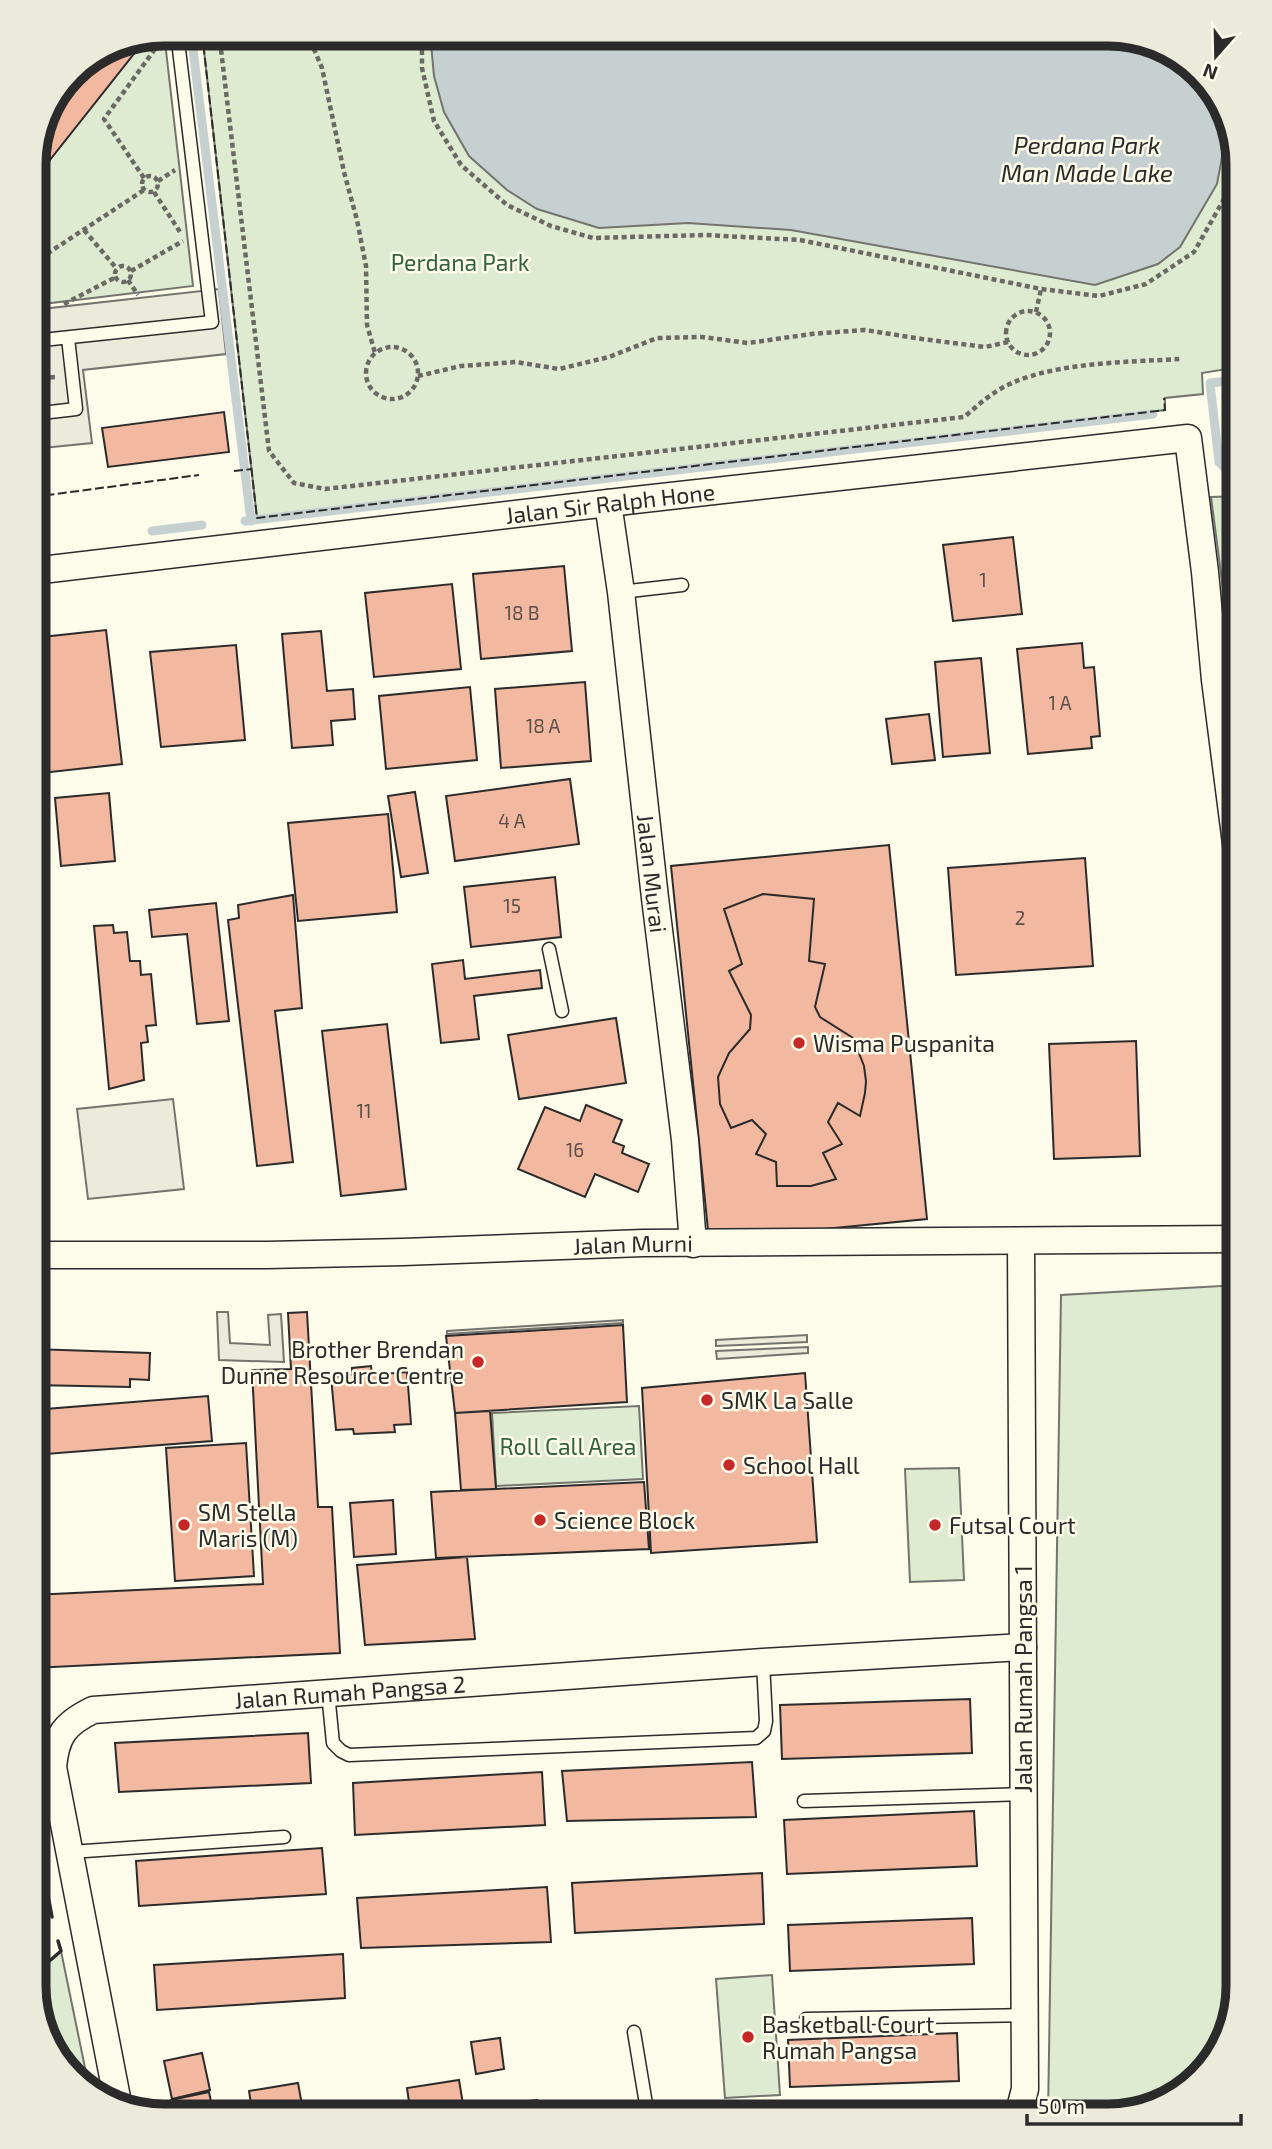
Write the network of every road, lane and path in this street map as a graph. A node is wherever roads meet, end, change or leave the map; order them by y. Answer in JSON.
{"nodes":[{"id":1,"x":179,"y":46,"type":"edge"},
{"id":2,"x":221,"y":46,"type":"edge"},
{"id":3,"x":313,"y":46,"type":"edge"},
{"id":4,"x":422,"y":46,"type":"edge"},
{"id":5,"x":157,"y":47,"type":"edge"},
{"id":6,"x":182,"y":166,"type":"dead end"},
{"id":7,"x":144,"y":178,"type":"junction"},
{"id":8,"x":158,"y":181,"type":"junction"},
{"id":9,"x":144,"y":190,"type":"junction"},
{"id":10,"x":154,"y":192,"type":"junction"},
{"id":11,"x":1226,"y":196,"type":"edge"},
{"id":12,"x":84,"y":230,"type":"junction"},
{"id":13,"x":46,"y":255,"type":"edge"},
{"id":14,"x":117,"y":269,"type":"junction"},
{"id":15,"x":131,"y":271,"type":"junction"},
{"id":16,"x":116,"y":276,"type":"junction"},
{"id":17,"x":128,"y":280,"type":"junction"},
{"id":18,"x":1041,"y":289,"type":"junction"},
{"id":19,"x":138,"y":295,"type":"dead end"},
{"id":20,"x":64,"y":304,"type":"dead end"},
{"id":21,"x":1035,"y":312,"type":"junction"},
{"id":22,"x":68,"y":338,"type":"junction"},
{"id":23,"x":46,"y":340,"type":"edge"},
{"id":24,"x":1007,"y":342,"type":"junction"},
{"id":25,"x":375,"y":353,"type":"junction"},
{"id":26,"x":1181,"y":359,"type":"dead end"},
{"id":27,"x":63,"y":376,"type":"dead end"},
{"id":28,"x":418,"y":376,"type":"junction"},
{"id":29,"x":46,"y":378,"type":"edge"},
{"id":30,"x":46,"y":412,"type":"edge"},
{"id":31,"x":608,"y":503,"type":"junction"},
{"id":32,"x":46,"y":569,"type":"edge"},
{"id":33,"x":682,"y":585,"type":"dead end"},
{"id":34,"x":621,"y":592,"type":"junction"},
{"id":35,"x":1226,"y":766,"type":"edge"},
{"id":36,"x":549,"y":949,"type":"dead end"},
{"id":37,"x":562,"y":1010,"type":"dead end"},
{"id":38,"x":1226,"y":1239,"type":"edge"},
{"id":39,"x":1021,"y":1241,"type":"junction"},
{"id":40,"x":693,"y":1244,"type":"junction"},
{"id":41,"x":46,"y":1255,"type":"edge"},
{"id":42,"x":1023,"y":1647,"type":"junction"},
{"id":43,"x":763,"y":1662,"type":"junction"},
{"id":44,"x":328,"y":1693,"type":"junction"},
{"id":45,"x":1023,"y":1794,"type":"junction"},
{"id":46,"x":804,"y":1801,"type":"dead end"},
{"id":47,"x":284,"y":1837,"type":"dead end"},
{"id":48,"x":71,"y":1852,"type":"junction"},
{"id":49,"x":1025,"y":2015,"type":"junction"},
{"id":50,"x":806,"y":2020,"type":"dead end"},
{"id":51,"x":634,"y":2032,"type":"dead end"},
{"id":52,"x":116,"y":2093,"type":"edge"},
{"id":53,"x":646,"y":2104,"type":"edge"},
{"id":54,"x":1021,"y":2104,"type":"edge"}],
"edges":[{"from":1,"to":22,"type":"lane"},
{"from":2,"to":26,"type":"path"},
{"from":3,"to":25,"type":"path"},
{"from":4,"to":18,"type":"path"},
{"from":5,"to":7,"type":"path"},
{"from":6,"to":8,"type":"path"},
{"from":7,"to":8,"type":"path"},
{"from":7,"to":9,"type":"path"},
{"from":8,"to":10,"type":"path"},
{"from":9,"to":10,"type":"path"},
{"from":9,"to":12,"type":"path"},
{"from":10,"to":15,"type":"path"},
{"from":11,"to":18,"type":"path"},
{"from":12,"to":13,"type":"path"},
{"from":12,"to":14,"type":"path"},
{"from":14,"to":15,"type":"path"},
{"from":14,"to":16,"type":"path"},
{"from":15,"to":17,"type":"path"},
{"from":16,"to":17,"type":"path"},
{"from":16,"to":20,"type":"path"},
{"from":17,"to":19,"type":"path"},
{"from":18,"to":21,"type":"path"},
{"from":21,"to":24,"type":"path"},
{"from":21,"to":24,"type":"path"},
{"from":22,"to":23,"type":"lane"},
{"from":22,"to":30,"type":"lane"},
{"from":24,"to":28,"type":"path"},
{"from":25,"to":28,"type":"path"},
{"from":25,"to":28,"type":"path"},
{"from":27,"to":29,"type":"path"},
{"from":31,"to":32,"type":"street","name":"Jalan Sir Ralph Hone"},
{"from":31,"to":34,"type":"street","name":"Jalan Murai"},
{"from":31,"to":35,"type":"street","name":"Jalan Sir Ralph Hone"},
{"from":33,"to":34,"type":"lane"},
{"from":34,"to":40,"type":"street","name":"Jalan Murai"},
{"from":36,"to":37,"type":"lane"},
{"from":38,"to":39,"type":"street","name":"Jalan Murni"},
{"from":39,"to":40,"type":"street","name":"Jalan Murni"},
{"from":39,"to":42,"type":"street","name":"Jalan Rumah Pangsa 1"},
{"from":40,"to":41,"type":"street","name":"Jalan Murni"},
{"from":42,"to":43,"type":"street","name":"Jalan Rumah Pangsa 2"},
{"from":42,"to":45,"type":"street","name":"Jalan Rumah Pangsa 1"},
{"from":43,"to":44,"type":"street","name":"Jalan Rumah Pangsa 2"},
{"from":43,"to":44,"type":"lane"},
{"from":44,"to":48,"type":"street","name":"Jalan Rumah Pangsa 2"},
{"from":45,"to":46,"type":"lane"},
{"from":45,"to":49,"type":"street","name":"Jalan Rumah Pangsa 1"},
{"from":47,"to":48,"type":"lane"},
{"from":48,"to":52,"type":"street","name":"Jalan Rumah Pangsa 2"},
{"from":49,"to":50,"type":"lane"},
{"from":49,"to":54,"type":"street","name":"Jalan Rumah Pangsa 1"},
{"from":51,"to":53,"type":"lane"}]}
